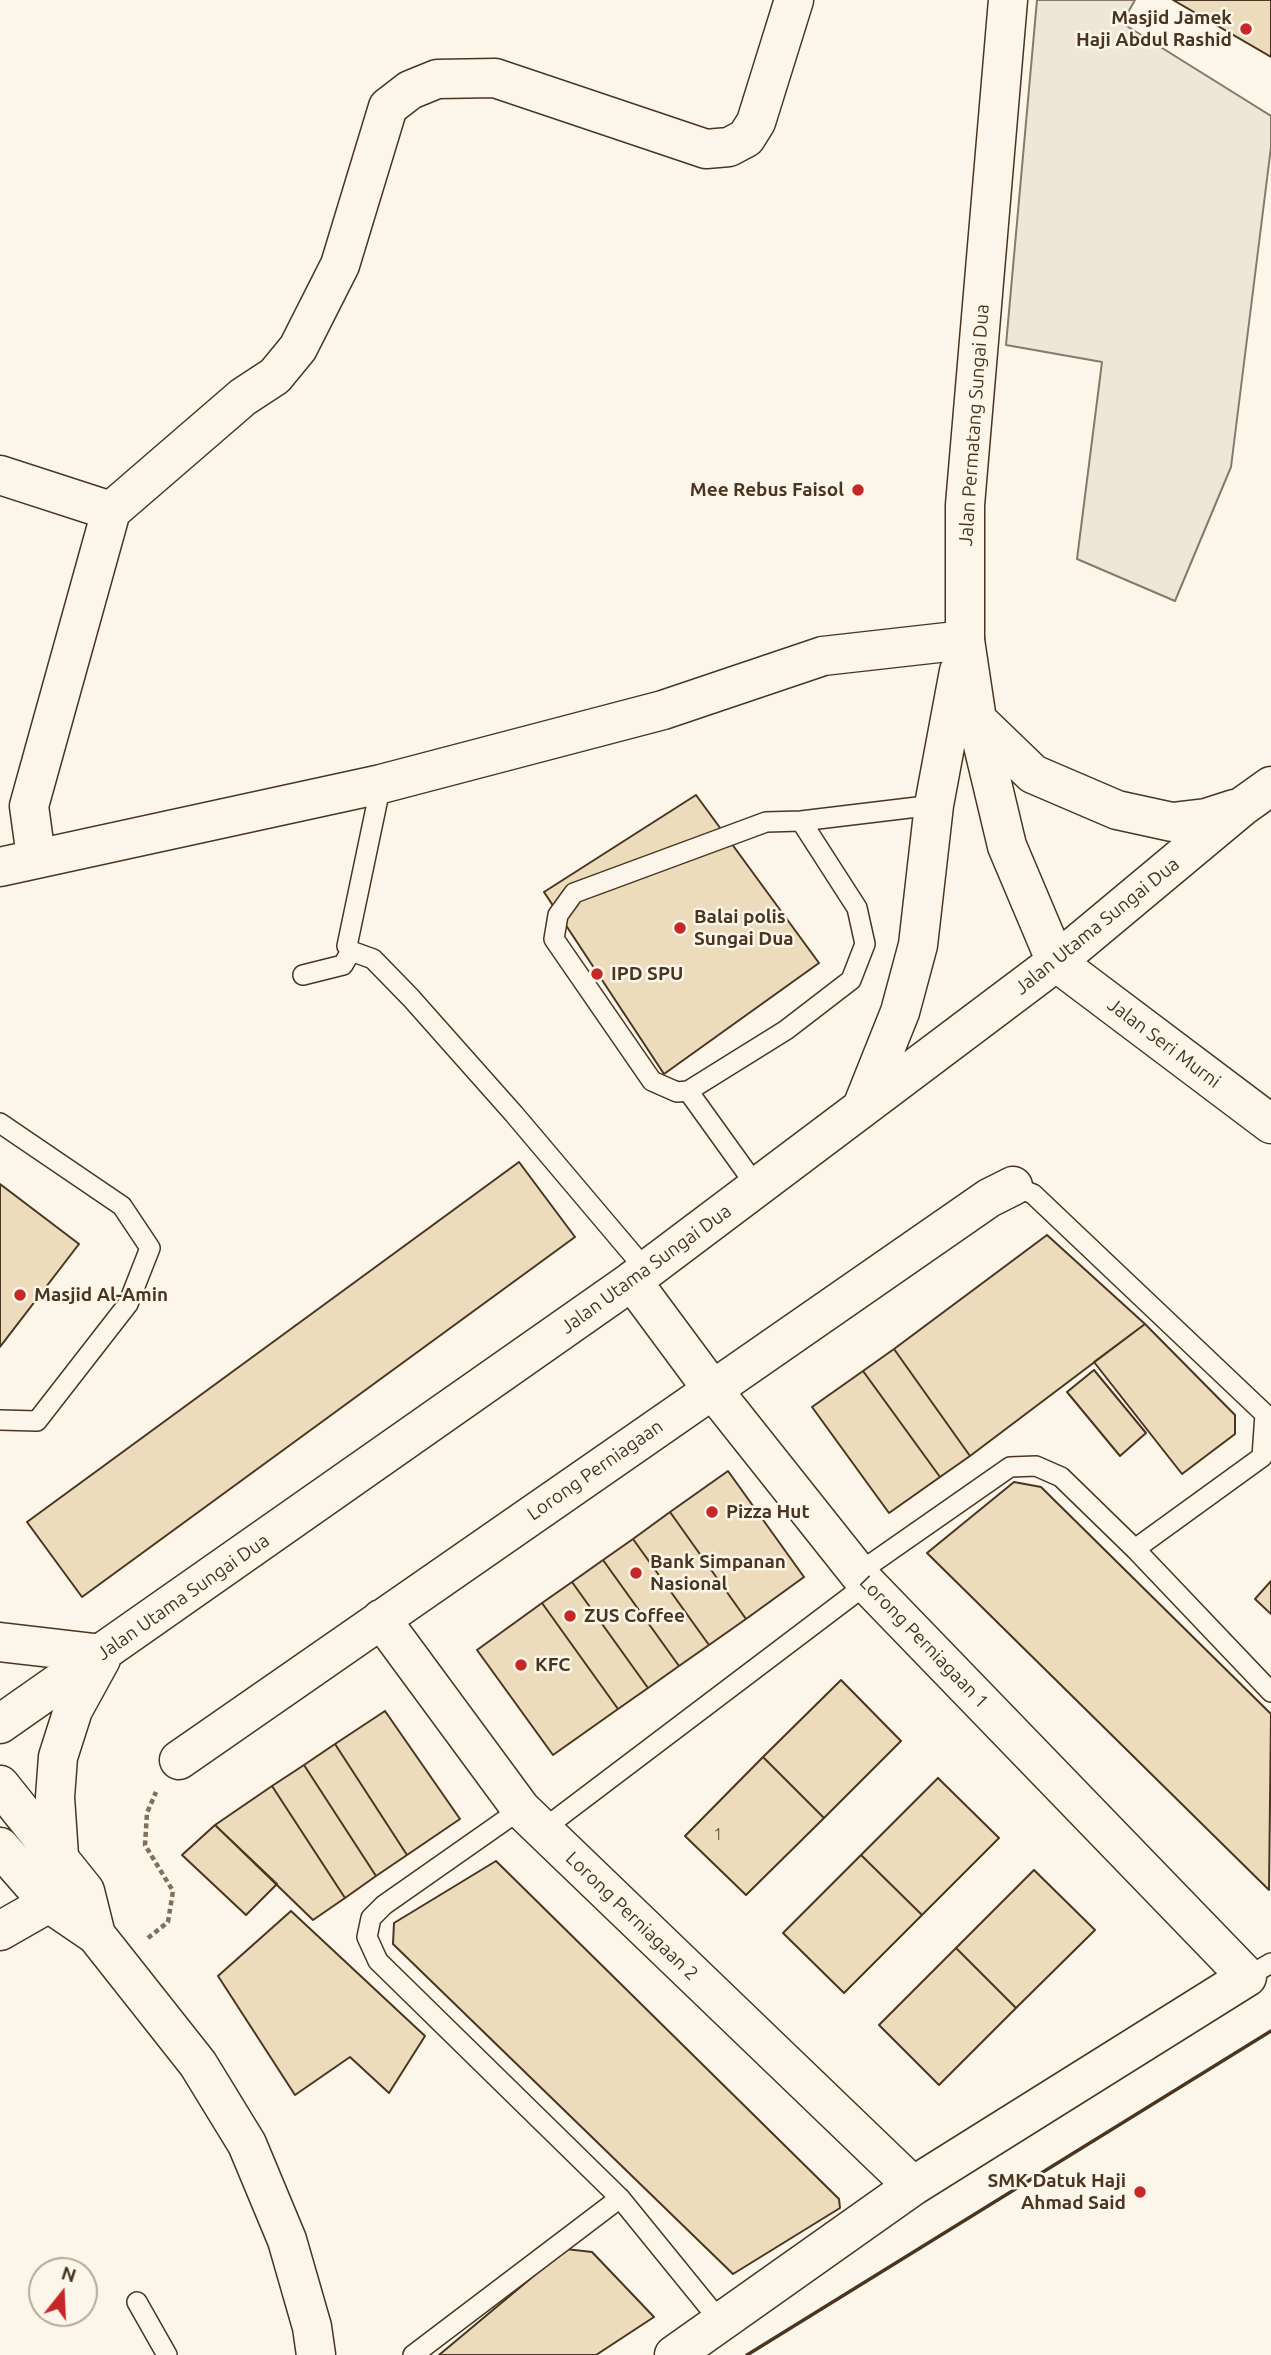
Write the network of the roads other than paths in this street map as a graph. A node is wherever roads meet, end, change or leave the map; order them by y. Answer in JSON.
{"nodes":[{"id":1,"x":794,"y":0,"type":"edge"},
{"id":2,"x":1008,"y":0,"type":"edge"},
{"id":3,"x":0,"y":475,"type":"edge"},
{"id":4,"x":111,"y":511,"type":"junction"},
{"id":5,"x":965,"y":640,"type":"junction"},
{"id":6,"x":977,"y":720,"type":"junction"},
{"id":7,"x":382,"y":784,"type":"junction"},
{"id":8,"x":1257,"y":796,"type":"edge"},
{"id":9,"x":934,"y":805,"type":"junction"},
{"id":10,"x":801,"y":821,"type":"junction"},
{"id":11,"x":37,"y":858,"type":"junction"},
{"id":12,"x":0,"y":867,"type":"edge"},
{"id":13,"x":351,"y":951,"type":"junction"},
{"id":14,"x":1056,"y":962,"type":"junction"},
{"id":15,"x":303,"y":975,"type":"dead end"},
{"id":16,"x":688,"y":1091,"type":"junction"},
{"id":17,"x":862,"y":1107,"type":"junction"},
{"id":18,"x":0,"y":1123,"type":"edge"},
{"id":19,"x":1271,"y":1124,"type":"edge"},
{"id":20,"x":1013,"y":1186,"type":"joint"},
{"id":21,"x":757,"y":1187,"type":"junction"},
{"id":22,"x":639,"y":1276,"type":"junction"},
{"id":23,"x":712,"y":1389,"type":"junction"},
{"id":24,"x":0,"y":1420,"type":"edge"},
{"id":25,"x":1135,"y":1549,"type":"junction"},
{"id":26,"x":863,"y":1578,"type":"junction"},
{"id":27,"x":381,"y":1619,"type":"junction"},
{"id":28,"x":0,"y":1642,"type":"edge"},
{"id":29,"x":103,"y":1654,"type":"junction"},
{"id":30,"x":1271,"y":1692,"type":"edge"},
{"id":31,"x":0,"y":1724,"type":"edge"},
{"id":32,"x":179,"y":1759,"type":"road end"},
{"id":33,"x":0,"y":1785,"type":"edge"},
{"id":34,"x":532,"y":1820,"type":"junction"},
{"id":35,"x":0,"y":1847,"type":"edge"},
{"id":36,"x":59,"y":1856,"type":"junction"},
{"id":37,"x":49,"y":1903,"type":"junction"},
{"id":38,"x":0,"y":1931,"type":"edge"},
{"id":39,"x":106,"y":1949,"type":"junction"},
{"id":40,"x":1259,"y":1970,"type":"edge"},
{"id":41,"x":913,"y":2186,"type":"junction"},
{"id":42,"x":620,"y":2198,"type":"junction"},
{"id":43,"x":137,"y":2302,"type":"dead end"},
{"id":44,"x":720,"y":2321,"type":"junction"},
{"id":45,"x":688,"y":2352,"type":"edge"},
{"id":46,"x":167,"y":2355,"type":"edge"},
{"id":47,"x":316,"y":2355,"type":"edge"},
{"id":48,"x":413,"y":2355,"type":"edge"}],
"edges":[{"from":1,"to":4,"type":"street"},
{"from":2,"to":5,"type":"street","name":"Jalan Permatang Sungai Dua"},
{"from":3,"to":4,"type":"street"},
{"from":4,"to":11,"type":"street"},
{"from":5,"to":6,"type":"street","name":"Jalan Permatang Sungai Dua"},
{"from":5,"to":7,"type":"street"},
{"from":5,"to":9,"type":"street"},
{"from":6,"to":8,"type":"street"},
{"from":6,"to":14,"type":"street","name":"Jalan Permatang Sungai Dua"},
{"from":7,"to":11,"type":"street"},
{"from":7,"to":13,"type":"lane"},
{"from":8,"to":14,"type":"street","name":"Jalan Utama Sungai Dua"},
{"from":9,"to":10,"type":"lane"},
{"from":9,"to":17,"type":"street"},
{"from":10,"to":16,"type":"lane"},
{"from":10,"to":16,"type":"lane"},
{"from":11,"to":12,"type":"street"},
{"from":13,"to":15,"type":"lane"},
{"from":13,"to":22,"type":"lane"},
{"from":14,"to":17,"type":"street","name":"Jalan Utama Sungai Dua"},
{"from":14,"to":19,"type":"street","name":"Jalan Seri Murni"},
{"from":16,"to":21,"type":"lane"},
{"from":17,"to":21,"type":"street","name":"Jalan Utama Sungai Dua"},
{"from":18,"to":24,"type":"lane"},
{"from":20,"to":23,"type":"street","name":"Lorong Perniagaan"},
{"from":20,"to":25,"type":"lane"},
{"from":21,"to":22,"type":"street","name":"Jalan Utama Sungai Dua"},
{"from":22,"to":23,"type":"street","name":"Lorong Perniagaan 1"},
{"from":22,"to":29,"type":"street","name":"Jalan Utama Sungai Dua"},
{"from":23,"to":26,"type":"street","name":"Lorong Perniagaan 1"},
{"from":23,"to":27,"type":"street","name":"Lorong Perniagaan"},
{"from":25,"to":26,"type":"lane"},
{"from":25,"to":30,"type":"lane"},
{"from":26,"to":34,"type":"lane"},
{"from":26,"to":40,"type":"street","name":"Lorong Perniagaan 1"},
{"from":27,"to":32,"type":"street","name":"Lorong Perniagaan"},
{"from":27,"to":34,"type":"street","name":"Lorong Perniagaan 2"},
{"from":28,"to":29,"type":"street"},
{"from":29,"to":31,"type":"street","name":"Jalan Utama Sungai Dua"},
{"from":29,"to":36,"type":"street"},
{"from":33,"to":36,"type":"street"},
{"from":34,"to":41,"type":"street","name":"Lorong Perniagaan 2"},
{"from":34,"to":42,"type":"lane"},
{"from":35,"to":37,"type":"street"},
{"from":36,"to":39,"type":"street"},
{"from":37,"to":38,"type":"street"},
{"from":37,"to":39,"type":"street"},
{"from":39,"to":47,"type":"street"},
{"from":40,"to":41,"type":"street"},
{"from":41,"to":44,"type":"street"},
{"from":42,"to":44,"type":"lane"},
{"from":42,"to":48,"type":"lane"},
{"from":43,"to":46,"type":"lane"},
{"from":44,"to":45,"type":"street"}]}
